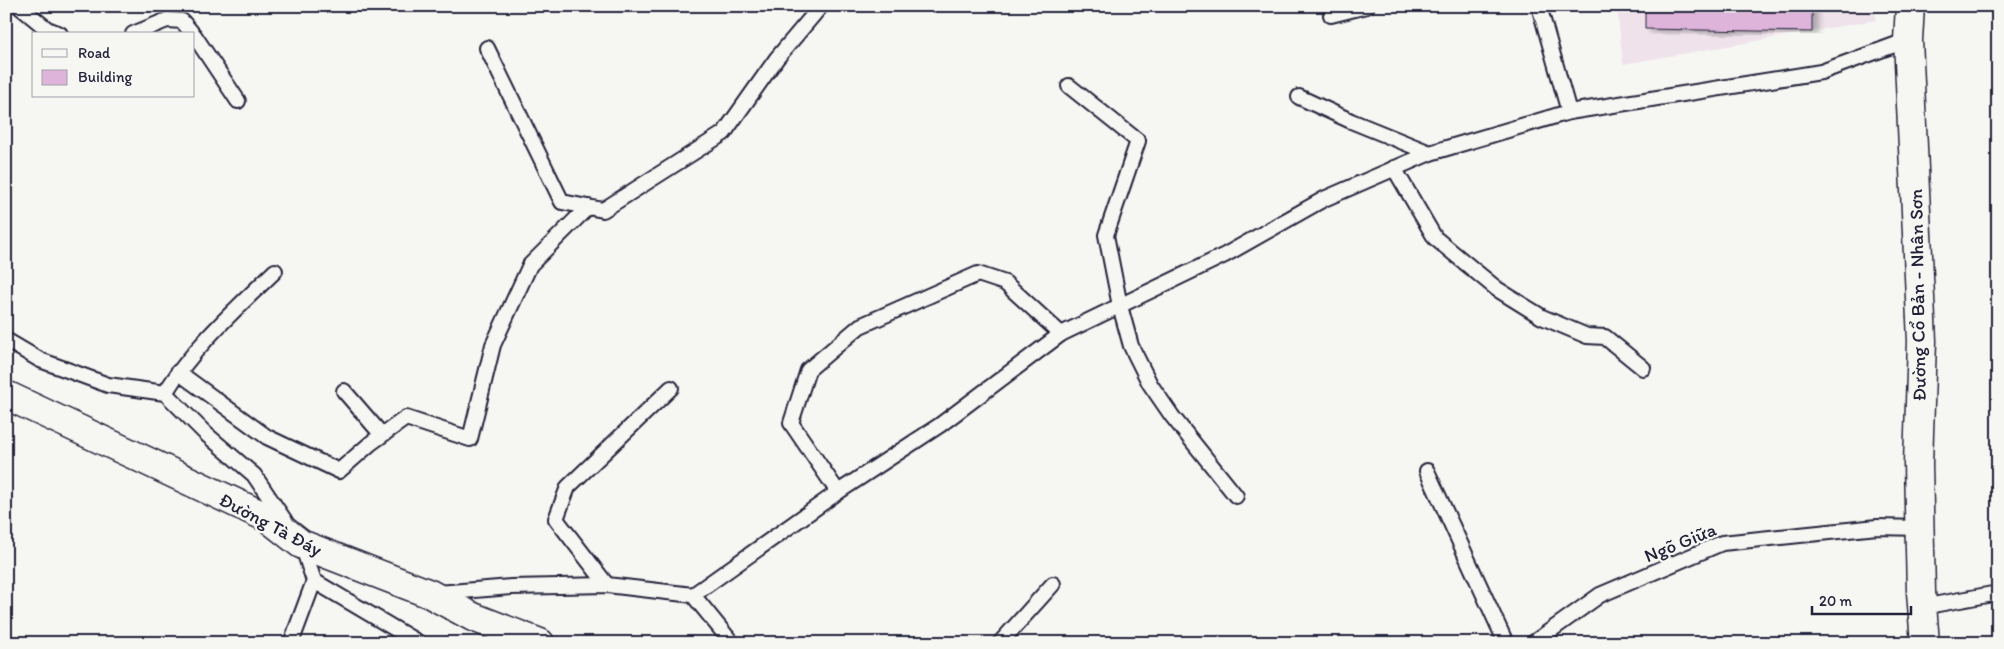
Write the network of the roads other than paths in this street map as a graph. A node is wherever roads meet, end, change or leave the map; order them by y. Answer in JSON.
{"nodes":[{"id":1,"x":19,"y":6,"type":"edge"},
{"id":2,"x":821,"y":6,"type":"edge"},
{"id":3,"x":1367,"y":6,"type":"edge"},
{"id":4,"x":1539,"y":6,"type":"edge"},
{"id":5,"x":1910,"y":6,"type":"edge"},
{"id":6,"x":1331,"y":15,"type":"dead end"},
{"id":7,"x":55,"y":32,"type":"edge"},
{"id":8,"x":138,"y":32,"type":"edge"},
{"id":9,"x":191,"y":32,"type":"edge"},
{"id":10,"x":195,"y":37,"type":"edge"},
{"id":11,"x":1908,"y":40,"type":"junction"},
{"id":12,"x":487,"y":48,"type":"dead end"},
{"id":13,"x":1068,"y":86,"type":"dead end"},
{"id":14,"x":1299,"y":96,"type":"dead end"},
{"id":15,"x":238,"y":102,"type":"dead end"},
{"id":16,"x":1569,"y":112,"type":"junction"},
{"id":17,"x":1430,"y":152,"type":"junction"},
{"id":18,"x":1394,"y":168,"type":"junction"},
{"id":19,"x":588,"y":207,"type":"junction"},
{"id":20,"x":275,"y":271,"type":"dead end"},
{"id":21,"x":1120,"y":306,"type":"junction"},
{"id":22,"x":1061,"y":334,"type":"junction"},
{"id":23,"x":6,"y":340,"type":"edge"},
{"id":24,"x":1643,"y":368,"type":"dead end"},
{"id":25,"x":178,"y":372,"type":"junction"},
{"id":26,"x":671,"y":388,"type":"dead end"},
{"id":27,"x":344,"y":391,"type":"dead end"},
{"id":28,"x":165,"y":393,"type":"junction"},
{"id":29,"x":6,"y":395,"type":"edge"},
{"id":30,"x":382,"y":435,"type":"junction"},
{"id":31,"x":1427,"y":471,"type":"dead end"},
{"id":32,"x":838,"y":492,"type":"junction"},
{"id":33,"x":1236,"y":496,"type":"dead end"},
{"id":34,"x":1920,"y":528,"type":"junction"},
{"id":35,"x":301,"y":544,"type":"junction"},
{"id":36,"x":314,"y":581,"type":"junction"},
{"id":37,"x":1053,"y":584,"type":"dead end"},
{"id":38,"x":607,"y":585,"type":"junction"},
{"id":39,"x":1998,"y":593,"type":"edge"},
{"id":40,"x":430,"y":594,"type":"junction"},
{"id":41,"x":693,"y":595,"type":"junction"},
{"id":42,"x":1922,"y":607,"type":"junction"},
{"id":43,"x":290,"y":643,"type":"edge"},
{"id":44,"x":419,"y":643,"type":"edge"},
{"id":45,"x":540,"y":643,"type":"edge"},
{"id":46,"x":732,"y":643,"type":"edge"},
{"id":47,"x":1000,"y":643,"type":"edge"},
{"id":48,"x":1506,"y":643,"type":"edge"},
{"id":49,"x":1533,"y":643,"type":"edge"},
{"id":50,"x":1925,"y":643,"type":"edge"}],
"edges":[{"from":1,"to":7,"type":"lane"},
{"from":2,"to":19,"type":"lane"},
{"from":3,"to":6,"type":"lane"},
{"from":4,"to":16,"type":"lane"},
{"from":5,"to":11,"type":"street","name":"Đường Cổ Bản - Nhân Sơn"},
{"from":8,"to":9,"type":"lane"},
{"from":10,"to":15,"type":"lane"},
{"from":11,"to":16,"type":"lane"},
{"from":11,"to":34,"type":"street","name":"Đường Cổ Bản - Nhân Sơn"},
{"from":12,"to":19,"type":"lane"},
{"from":13,"to":21,"type":"lane"},
{"from":14,"to":17,"type":"lane"},
{"from":16,"to":17,"type":"lane"},
{"from":17,"to":18,"type":"lane"},
{"from":18,"to":21,"type":"lane"},
{"from":18,"to":24,"type":"lane"},
{"from":19,"to":30,"type":"lane"},
{"from":20,"to":25,"type":"lane"},
{"from":21,"to":22,"type":"lane"},
{"from":21,"to":33,"type":"lane"},
{"from":22,"to":32,"type":"lane"},
{"from":22,"to":32,"type":"lane"},
{"from":23,"to":28,"type":"lane"},
{"from":25,"to":28,"type":"lane"},
{"from":25,"to":30,"type":"lane"},
{"from":26,"to":38,"type":"lane"},
{"from":27,"to":30,"type":"lane"},
{"from":28,"to":35,"type":"lane"},
{"from":29,"to":35,"type":"street","name":"Đường Tà Đáy"},
{"from":31,"to":48,"type":"lane"},
{"from":32,"to":41,"type":"lane"},
{"from":34,"to":42,"type":"street","name":"Đường Cổ Bản - Nhân Sơn"},
{"from":34,"to":49,"type":"lane","name":"Ngõ Giữa"},
{"from":35,"to":36,"type":"lane"},
{"from":35,"to":40,"type":"street","name":"Đường Tà Đáy"},
{"from":36,"to":43,"type":"lane"},
{"from":36,"to":44,"type":"lane"},
{"from":37,"to":47,"type":"lane"},
{"from":38,"to":40,"type":"lane"},
{"from":38,"to":41,"type":"lane"},
{"from":39,"to":42,"type":"lane"},
{"from":40,"to":45,"type":"street","name":"Đường Tà Đáy"},
{"from":41,"to":46,"type":"lane"},
{"from":42,"to":50,"type":"street","name":"Đường Cổ Bản - Nhân Sơn"}]}
